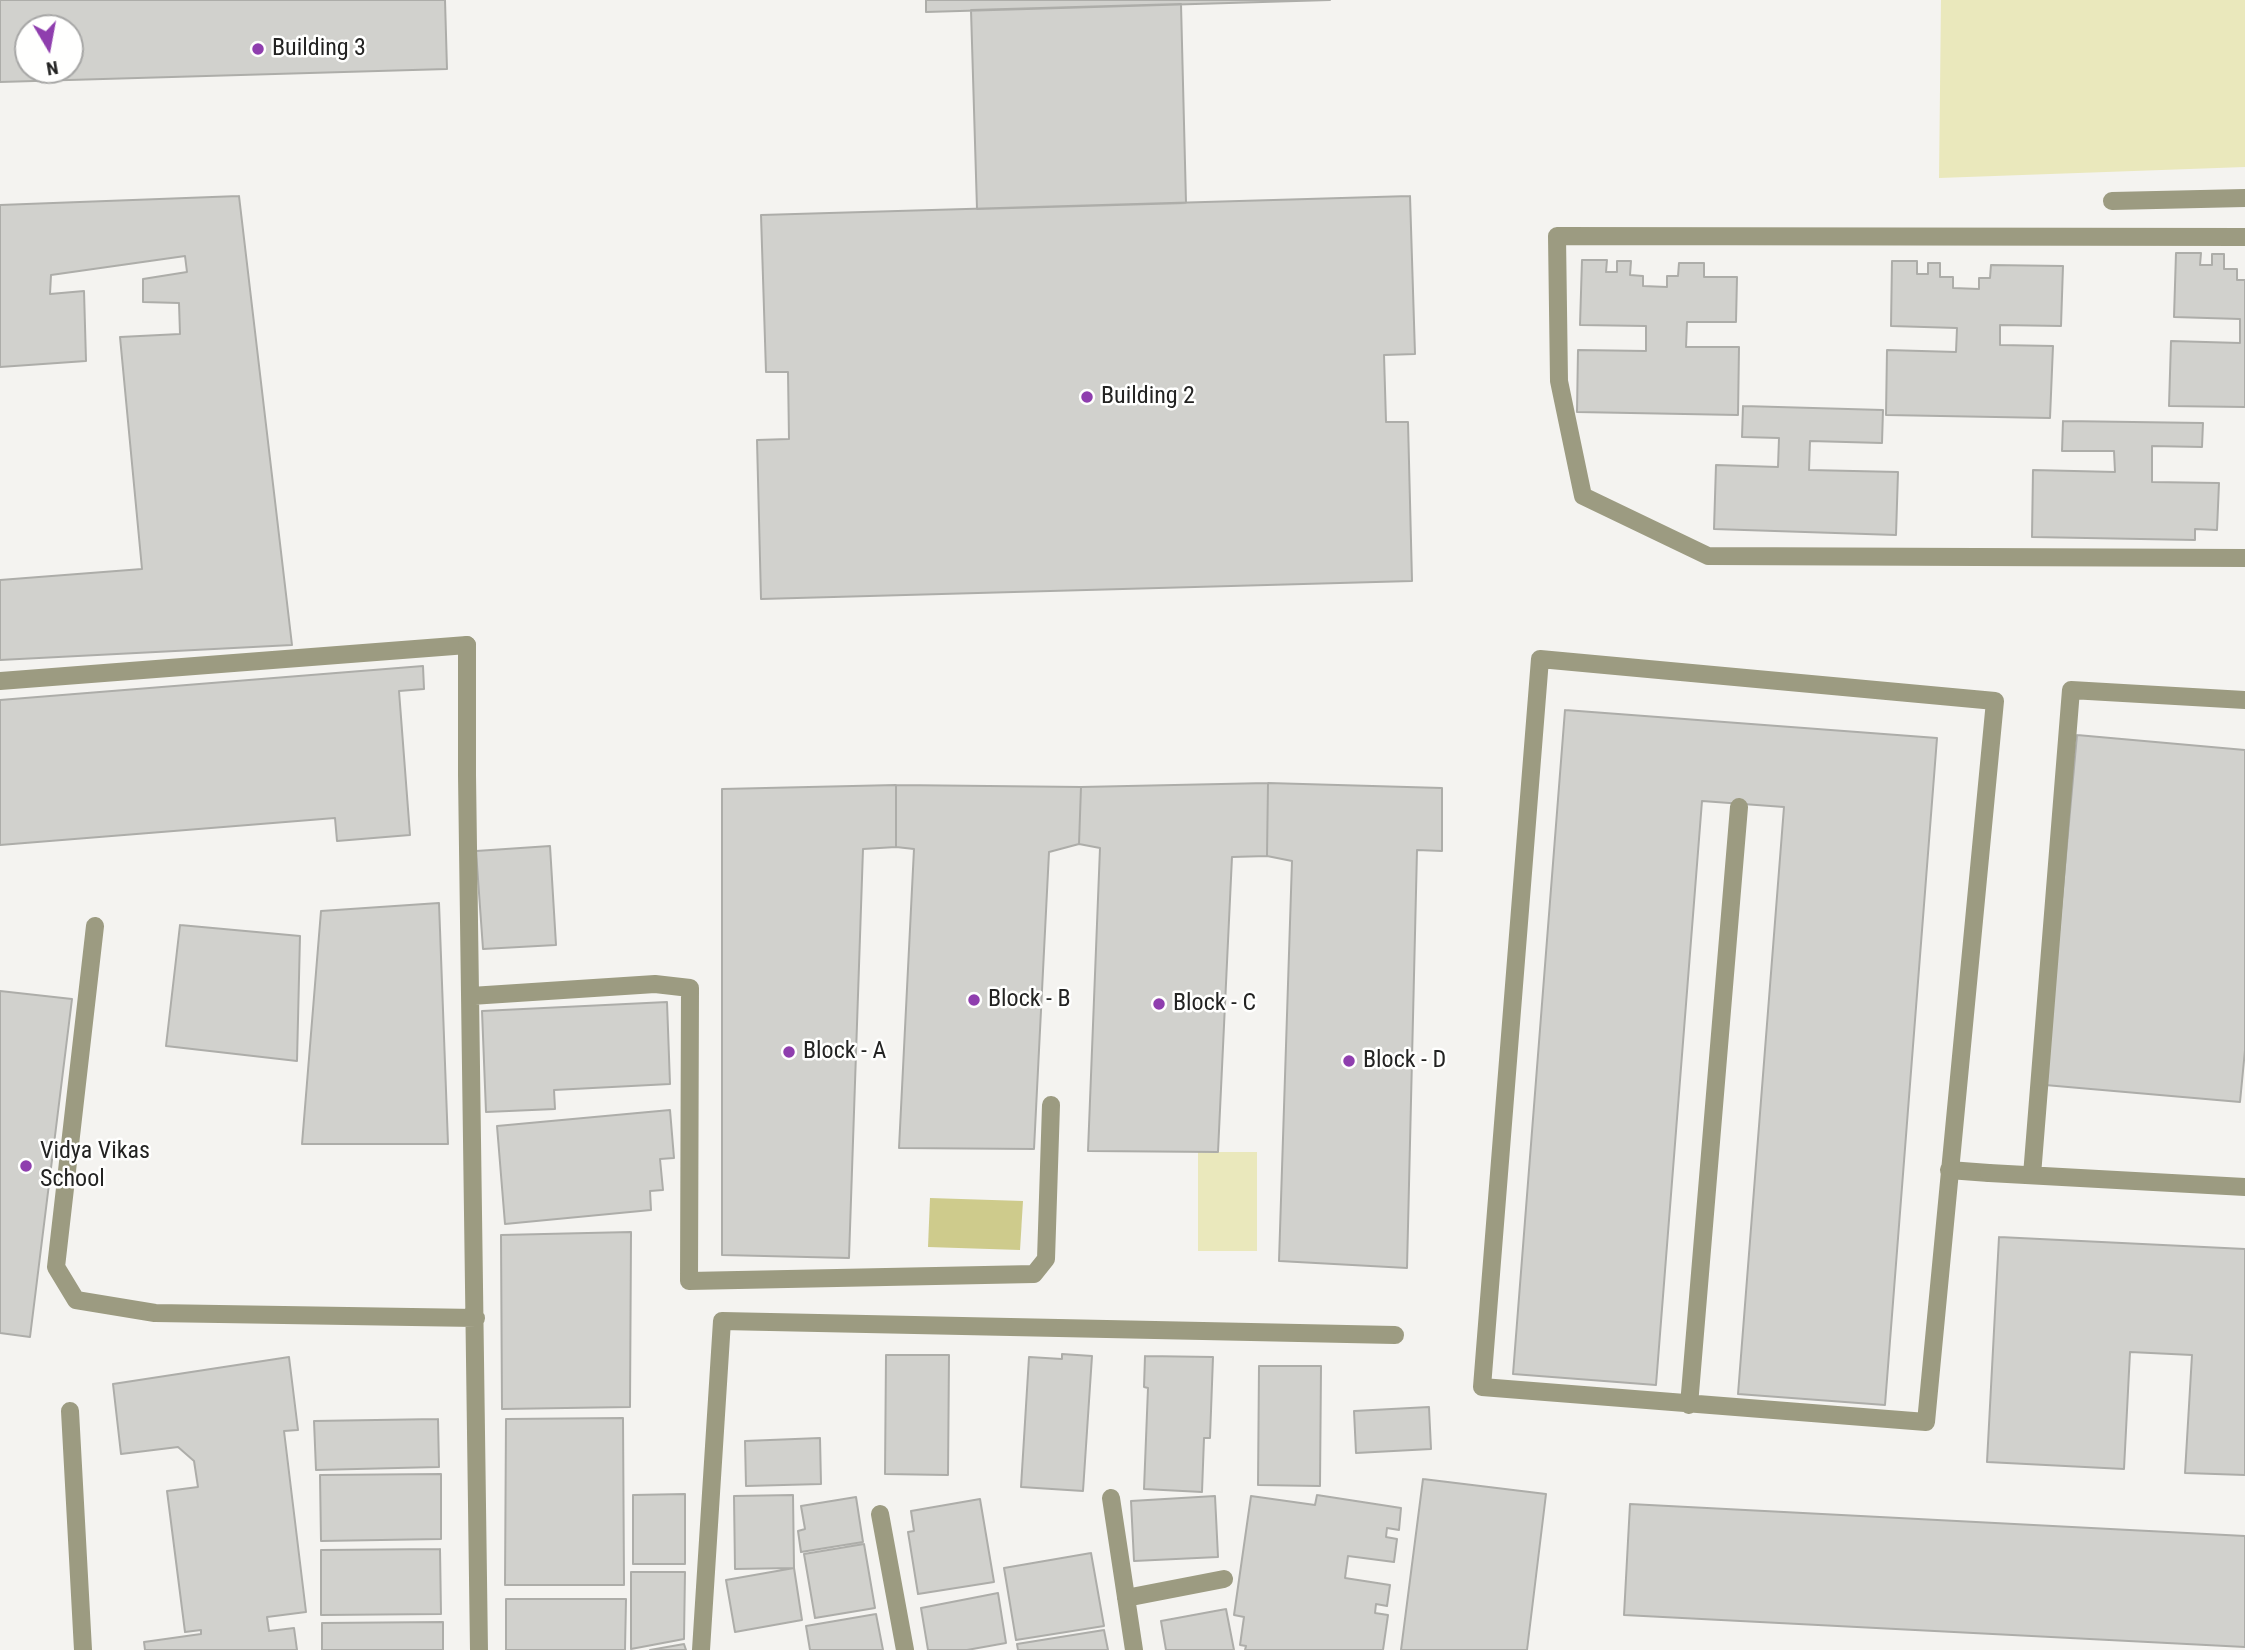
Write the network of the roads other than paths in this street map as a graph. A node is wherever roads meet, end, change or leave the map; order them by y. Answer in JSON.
{"nodes":[{"id":1,"x":2245,"y":198,"type":"edge"},
{"id":2,"x":2112,"y":201,"type":"dead end"},
{"id":3,"x":2245,"y":237,"type":"edge"},
{"id":4,"x":2245,"y":558,"type":"edge"},
{"id":5,"x":0,"y":681,"type":"edge"},
{"id":6,"x":2245,"y":700,"type":"edge"},
{"id":7,"x":1739,"y":807,"type":"dead end"},
{"id":8,"x":94,"y":926,"type":"dead end"},
{"id":9,"x":709,"y":986,"type":"dead end"},
{"id":10,"x":690,"y":988,"type":"junction"},
{"id":11,"x":471,"y":996,"type":"junction"},
{"id":12,"x":1051,"y":1105,"type":"dead end"},
{"id":13,"x":1949,"y":1170,"type":"junction"},
{"id":14,"x":2032,"y":1175,"type":"junction"},
{"id":15,"x":2245,"y":1187,"type":"edge"},
{"id":16,"x":476,"y":1318,"type":"junction"},
{"id":17,"x":1395,"y":1335,"type":"dead end"},
{"id":18,"x":1689,"y":1405,"type":"junction"},
{"id":19,"x":71,"y":1411,"type":"dead end"},
{"id":20,"x":1111,"y":1498,"type":"dead end"},
{"id":21,"x":880,"y":1514,"type":"dead end"},
{"id":22,"x":1224,"y":1579,"type":"dead end"},
{"id":23,"x":1126,"y":1598,"type":"junction"},
{"id":24,"x":83,"y":1650,"type":"edge"},
{"id":25,"x":479,"y":1650,"type":"edge"},
{"id":26,"x":701,"y":1650,"type":"edge"},
{"id":27,"x":905,"y":1650,"type":"edge"},
{"id":28,"x":1134,"y":1650,"type":"edge"}],
"edges":[{"from":1,"to":2,"type":"street"},
{"from":3,"to":4,"type":"street"},
{"from":5,"to":11,"type":"street"},
{"from":6,"to":14,"type":"street"},
{"from":7,"to":18,"type":"street"},
{"from":8,"to":16,"type":"street"},
{"from":9,"to":10,"type":"street"},
{"from":10,"to":11,"type":"street"},
{"from":10,"to":12,"type":"street"},
{"from":11,"to":16,"type":"street"},
{"from":13,"to":14,"type":"street"},
{"from":13,"to":18,"type":"street"},
{"from":13,"to":18,"type":"street"},
{"from":14,"to":15,"type":"street"},
{"from":16,"to":25,"type":"street"},
{"from":17,"to":26,"type":"street"},
{"from":19,"to":24,"type":"street"},
{"from":20,"to":23,"type":"street"},
{"from":21,"to":27,"type":"street"},
{"from":22,"to":23,"type":"street"},
{"from":23,"to":28,"type":"street"}]}
